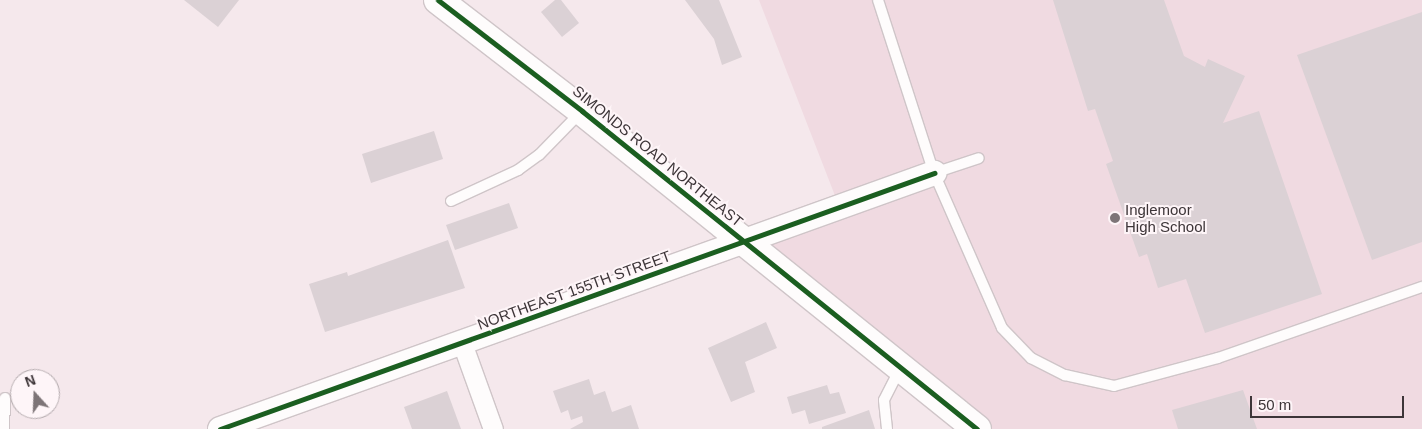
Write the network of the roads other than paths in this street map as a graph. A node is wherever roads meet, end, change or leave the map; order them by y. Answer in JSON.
{"nodes":[{"id":1,"x":438,"y":0,"type":"edge"},
{"id":2,"x":878,"y":0,"type":"edge"},
{"id":3,"x":582,"y":111,"type":"junction"},
{"id":4,"x":979,"y":158,"type":"dead end"},
{"id":5,"x":934,"y":173,"type":"junction"},
{"id":6,"x":452,"y":201,"type":"dead end"},
{"id":7,"x":746,"y":242,"type":"junction"},
{"id":8,"x":1422,"y":287,"type":"edge"},
{"id":9,"x":462,"y":343,"type":"junction"},
{"id":10,"x":901,"y":368,"type":"junction"},
{"id":11,"x":5,"y":398,"type":"dead end"},
{"id":12,"x":259,"y":423,"type":"edge"},
{"id":13,"x":4,"y":429,"type":"edge"},
{"id":14,"x":220,"y":429,"type":"edge"},
{"id":15,"x":493,"y":429,"type":"edge"},
{"id":16,"x":886,"y":429,"type":"edge"},
{"id":17,"x":977,"y":429,"type":"edge"}],
"edges":[{"from":1,"to":3,"type":"main road","name":"SIMONDS ROAD NORTHEAST"},
{"from":2,"to":5,"type":"lane"},
{"from":3,"to":6,"type":"lane"},
{"from":3,"to":7,"type":"main road","name":"SIMONDS ROAD NORTHEAST"},
{"from":4,"to":5,"type":"lane"},
{"from":5,"to":7,"type":"street","name":"NORTHEAST 155TH STREET"},
{"from":5,"to":8,"type":"lane"},
{"from":7,"to":9,"type":"street","name":"NORTHEAST 155TH STREET"},
{"from":7,"to":10,"type":"main road","name":"SIMONDS ROAD NORTHEAST"},
{"from":9,"to":12,"type":"street","name":"NORTHEAST 155TH STREET"},
{"from":9,"to":15,"type":"street"},
{"from":10,"to":16,"type":"lane"},
{"from":10,"to":17,"type":"main road","name":"SIMONDS ROAD NORTHEAST"},
{"from":11,"to":13,"type":"lane"},
{"from":12,"to":14,"type":"street","name":"NORTHEAST 155TH STREET"}]}
